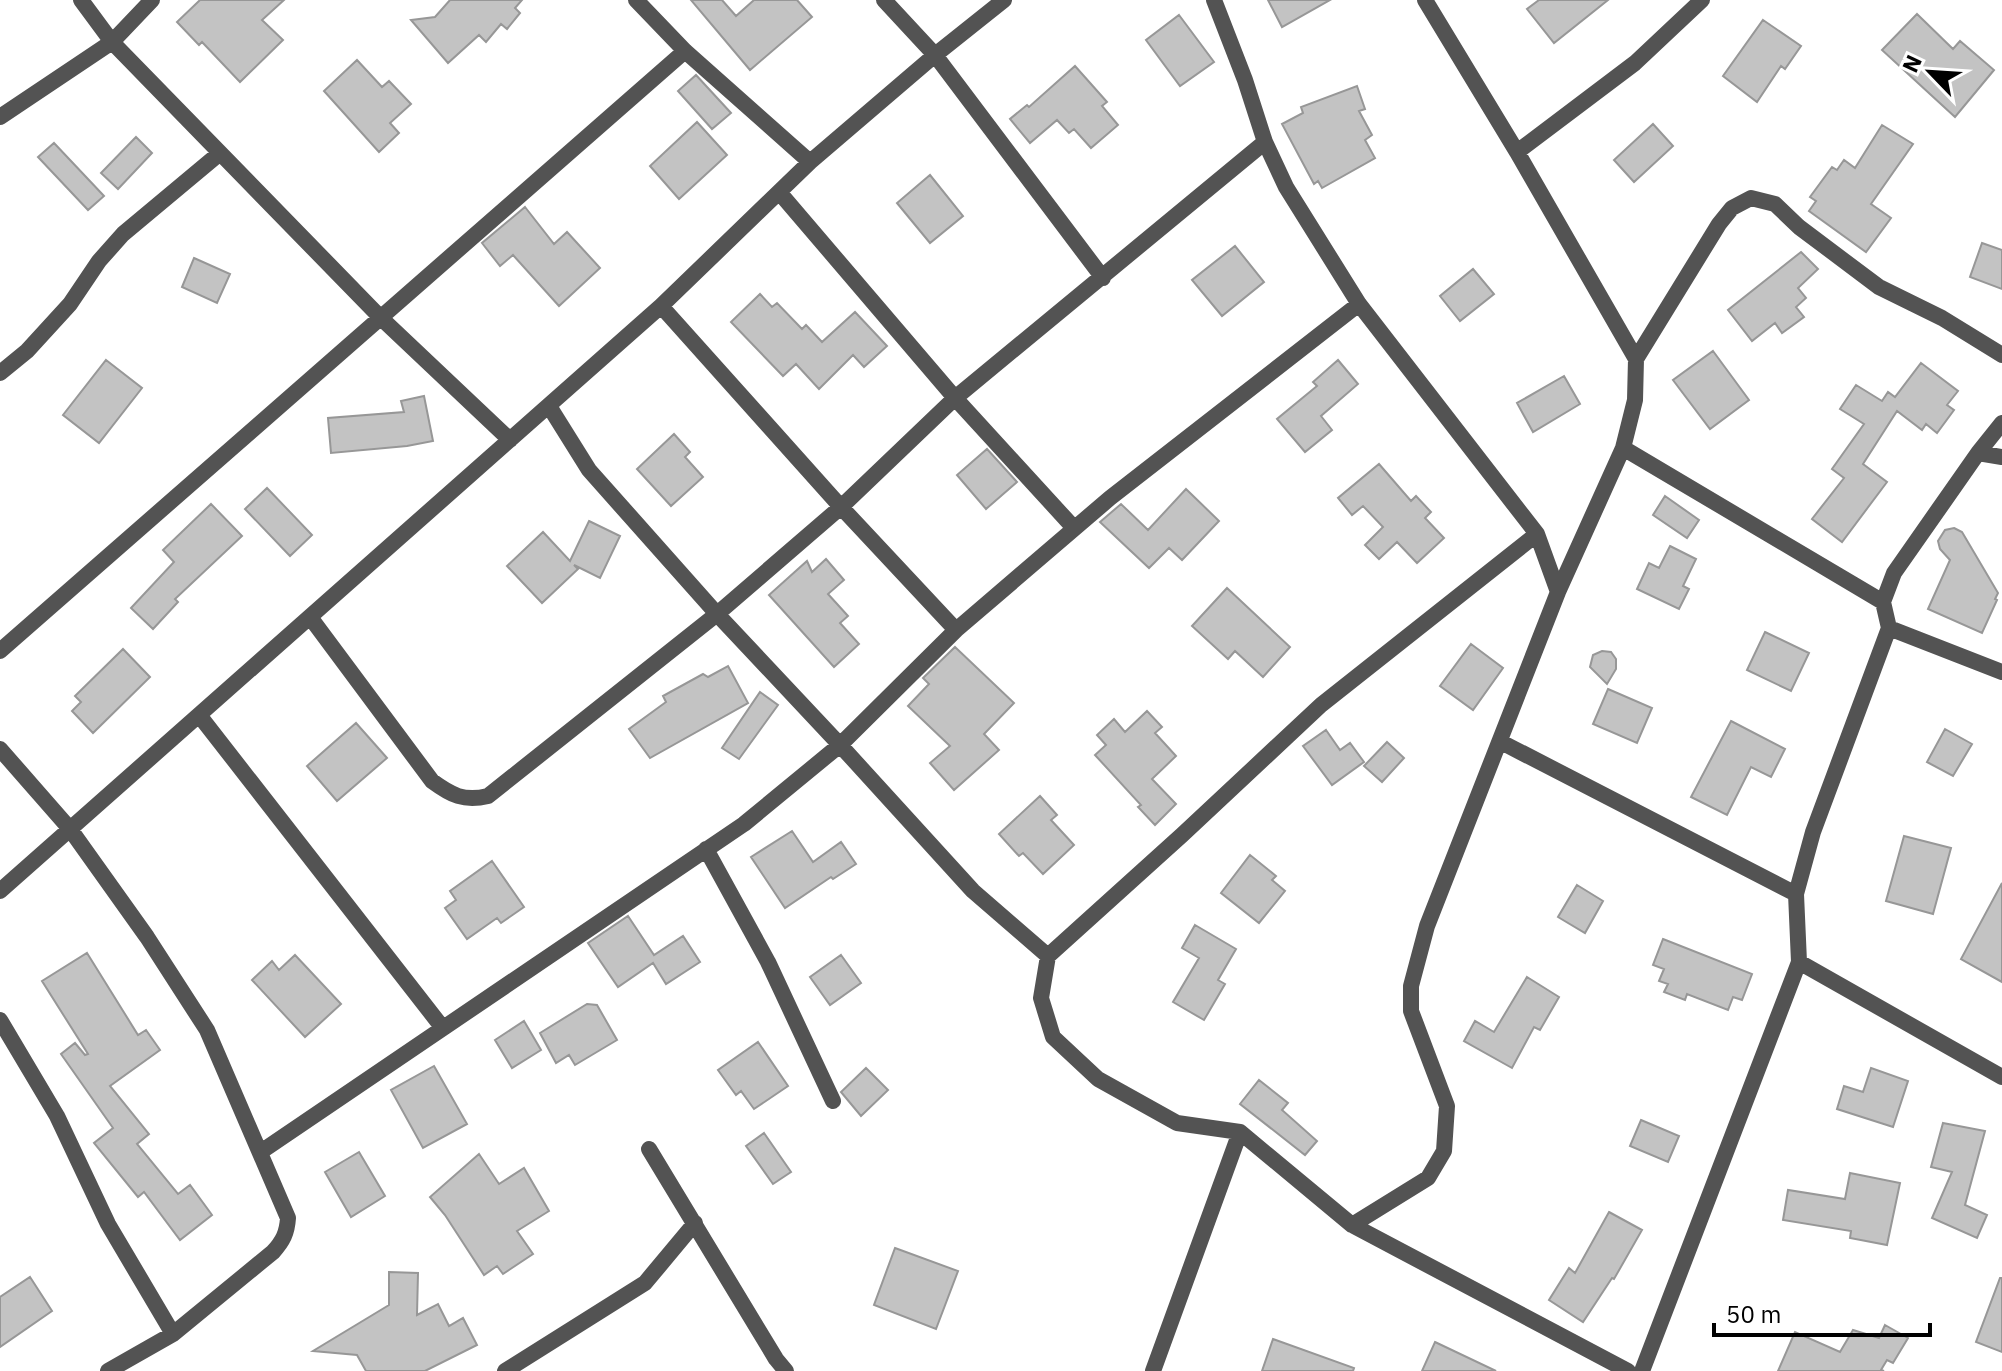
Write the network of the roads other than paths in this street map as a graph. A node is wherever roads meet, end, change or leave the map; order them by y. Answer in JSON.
{"nodes":[{"id":1,"x":81,"y":0,"type":"edge"},
{"id":2,"x":152,"y":0,"type":"edge"},
{"id":3,"x":636,"y":0,"type":"edge"},
{"id":4,"x":884,"y":0,"type":"edge"},
{"id":5,"x":1004,"y":0,"type":"edge"},
{"id":6,"x":1214,"y":0,"type":"edge"},
{"id":7,"x":1425,"y":0,"type":"edge"},
{"id":8,"x":1702,"y":0,"type":"edge"},
{"id":9,"x":112,"y":42,"type":"junction"},
{"id":10,"x":685,"y":51,"type":"junction"},
{"id":11,"x":935,"y":55,"type":"junction"},
{"id":12,"x":0,"y":117,"type":"edge"},
{"id":13,"x":1265,"y":142,"type":"junction"},
{"id":14,"x":1517,"y":152,"type":"junction"},
{"id":15,"x":220,"y":153,"type":"junction"},
{"id":16,"x":810,"y":162,"type":"junction"},
{"id":17,"x":779,"y":192,"type":"junction"},
{"id":18,"x":1103,"y":278,"type":"junction"},
{"id":19,"x":1359,"y":304,"type":"junction"},
{"id":20,"x":661,"y":306,"type":"junction"},
{"id":21,"x":381,"y":318,"type":"junction"},
{"id":22,"x":2002,"y":355,"type":"edge"},
{"id":23,"x":1636,"y":359,"type":"junction"},
{"id":24,"x":0,"y":373,"type":"edge"},
{"id":25,"x":955,"y":398,"type":"junction"},
{"id":26,"x":549,"y":406,"type":"junction"},
{"id":27,"x":2002,"y":423,"type":"edge"},
{"id":28,"x":510,"y":440,"type":"junction"},
{"id":29,"x":1623,"y":448,"type":"junction"},
{"id":30,"x":1978,"y":453,"type":"junction"},
{"id":31,"x":2002,"y":457,"type":"edge"},
{"id":32,"x":841,"y":507,"type":"junction"},
{"id":33,"x":1074,"y":528,"type":"junction"},
{"id":34,"x":1537,"y":534,"type":"junction"},
{"id":35,"x":1558,"y":592,"type":"junction"},
{"id":36,"x":1883,"y":602,"type":"junction"},
{"id":37,"x":717,"y":614,"type":"junction"},
{"id":38,"x":310,"y":617,"type":"junction"},
{"id":39,"x":1889,"y":628,"type":"junction"},
{"id":40,"x":956,"y":630,"type":"junction"},
{"id":41,"x":0,"y":651,"type":"edge"},
{"id":42,"x":2002,"y":672,"type":"edge"},
{"id":43,"x":199,"y":715,"type":"junction"},
{"id":44,"x":1501,"y":742,"type":"junction"},
{"id":45,"x":840,"y":745,"type":"junction"},
{"id":46,"x":0,"y":749,"type":"edge"},
{"id":47,"x":70,"y":829,"type":"junction"},
{"id":48,"x":706,"y":849,"type":"junction"},
{"id":49,"x":0,"y":891,"type":"edge"},
{"id":50,"x":1796,"y":894,"type":"junction"},
{"id":51,"x":1048,"y":956,"type":"junction"},
{"id":52,"x":1799,"y":962,"type":"junction"},
{"id":53,"x":0,"y":1020,"type":"edge"},
{"id":54,"x":442,"y":1027,"type":"junction"},
{"id":55,"x":2002,"y":1077,"type":"edge"},
{"id":56,"x":833,"y":1101,"type":"dead end"},
{"id":57,"x":1240,"y":1132,"type":"junction"},
{"id":58,"x":649,"y":1149,"type":"dead end"},
{"id":59,"x":262,"y":1151,"type":"junction"},
{"id":60,"x":695,"y":1223,"type":"junction"},
{"id":61,"x":1352,"y":1225,"type":"junction"},
{"id":62,"x":173,"y":1334,"type":"junction"},
{"id":63,"x":775,"y":1367,"type":"edge"},
{"id":64,"x":108,"y":1371,"type":"edge"},
{"id":65,"x":505,"y":1371,"type":"edge"},
{"id":66,"x":1153,"y":1371,"type":"edge"},
{"id":67,"x":1628,"y":1371,"type":"edge"},
{"id":68,"x":1642,"y":1371,"type":"edge"}],
"edges":[{"from":1,"to":9,"type":"street"},
{"from":2,"to":9,"type":"street"},
{"from":3,"to":10,"type":"street"},
{"from":4,"to":11,"type":"street"},
{"from":5,"to":11,"type":"street"},
{"from":6,"to":13,"type":"street"},
{"from":7,"to":14,"type":"street"},
{"from":8,"to":14,"type":"street"},
{"from":9,"to":12,"type":"street"},
{"from":9,"to":15,"type":"street"},
{"from":10,"to":16,"type":"street"},
{"from":10,"to":21,"type":"street"},
{"from":11,"to":16,"type":"street"},
{"from":11,"to":18,"type":"street"},
{"from":13,"to":18,"type":"street"},
{"from":13,"to":19,"type":"street"},
{"from":14,"to":23,"type":"street"},
{"from":15,"to":21,"type":"street"},
{"from":15,"to":24,"type":"street"},
{"from":16,"to":17,"type":"street"},
{"from":17,"to":20,"type":"street"},
{"from":17,"to":25,"type":"street"},
{"from":18,"to":25,"type":"street"},
{"from":19,"to":33,"type":"street"},
{"from":19,"to":34,"type":"street"},
{"from":20,"to":26,"type":"street"},
{"from":20,"to":32,"type":"street"},
{"from":21,"to":28,"type":"street"},
{"from":21,"to":41,"type":"street"},
{"from":22,"to":23,"type":"street"},
{"from":23,"to":29,"type":"street"},
{"from":25,"to":32,"type":"street"},
{"from":25,"to":33,"type":"street"},
{"from":26,"to":28,"type":"street"},
{"from":26,"to":37,"type":"street"},
{"from":27,"to":30,"type":"street"},
{"from":28,"to":38,"type":"street"},
{"from":29,"to":35,"type":"street"},
{"from":29,"to":36,"type":"street"},
{"from":30,"to":31,"type":"street"},
{"from":30,"to":36,"type":"street"},
{"from":32,"to":37,"type":"street"},
{"from":32,"to":40,"type":"street"},
{"from":33,"to":40,"type":"street"},
{"from":34,"to":35,"type":"street"},
{"from":34,"to":51,"type":"street"},
{"from":35,"to":44,"type":"street"},
{"from":36,"to":39,"type":"street"},
{"from":37,"to":38,"type":"street"},
{"from":37,"to":45,"type":"street"},
{"from":38,"to":43,"type":"street"},
{"from":39,"to":42,"type":"street"},
{"from":39,"to":50,"type":"street"},
{"from":40,"to":45,"type":"street"},
{"from":43,"to":47,"type":"street"},
{"from":43,"to":54,"type":"street"},
{"from":44,"to":50,"type":"street"},
{"from":44,"to":61,"type":"street"},
{"from":45,"to":48,"type":"street"},
{"from":45,"to":51,"type":"street"},
{"from":46,"to":47,"type":"street"},
{"from":47,"to":49,"type":"street"},
{"from":47,"to":59,"type":"street"},
{"from":48,"to":54,"type":"street"},
{"from":48,"to":56,"type":"street"},
{"from":50,"to":52,"type":"street"},
{"from":51,"to":57,"type":"street"},
{"from":52,"to":55,"type":"street"},
{"from":52,"to":68,"type":"street"},
{"from":53,"to":62,"type":"street"},
{"from":54,"to":59,"type":"street"},
{"from":57,"to":61,"type":"street"},
{"from":57,"to":66,"type":"street"},
{"from":58,"to":60,"type":"street"},
{"from":59,"to":62,"type":"street"},
{"from":60,"to":63,"type":"street"},
{"from":60,"to":65,"type":"street"},
{"from":61,"to":67,"type":"street"},
{"from":62,"to":64,"type":"street"}]}
